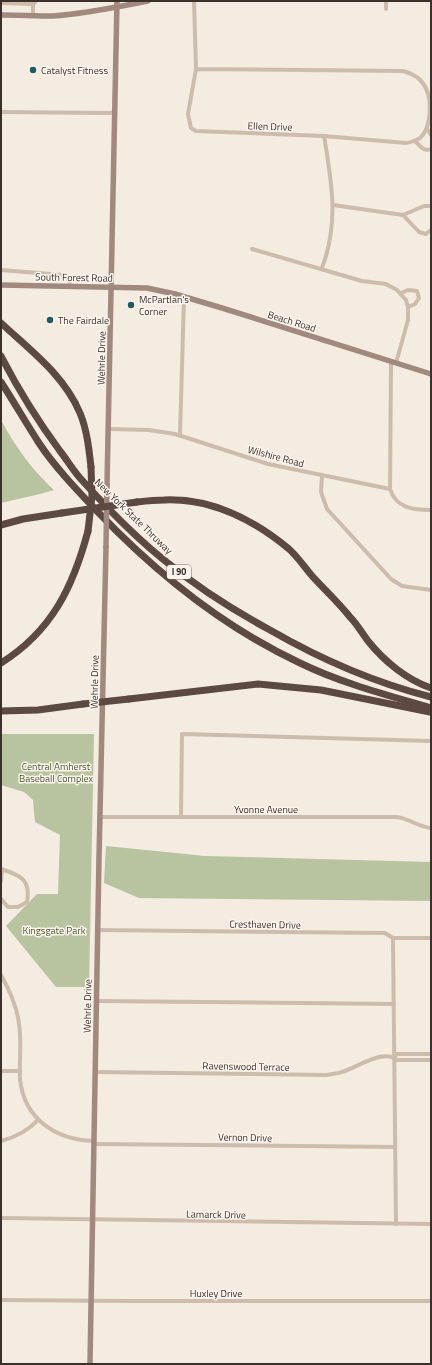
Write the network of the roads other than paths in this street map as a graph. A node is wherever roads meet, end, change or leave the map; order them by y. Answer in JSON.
{"nodes":[{"id":1,"x":148,"y":1,"type":"edge"},
{"id":2,"x":194,"y":1,"type":"edge"},
{"id":3,"x":386,"y":1,"type":"edge"},
{"id":4,"x":1,"y":3,"type":"edge"},
{"id":5,"x":34,"y":3,"type":"edge"},
{"id":6,"x":117,"y":4,"type":"edge"},
{"id":7,"x":386,"y":9,"type":"dead end"},
{"id":8,"x":1,"y":15,"type":"edge"},
{"id":9,"x":33,"y":16,"type":"junction"},
{"id":10,"x":196,"y":69,"type":"junction"},
{"id":11,"x":431,"y":84,"type":"edge"},
{"id":12,"x":426,"y":86,"type":"junction"},
{"id":13,"x":1,"y":112,"type":"edge"},
{"id":14,"x":115,"y":112,"type":"junction"},
{"id":15,"x":427,"y":129,"type":"junction"},
{"id":16,"x":431,"y":135,"type":"edge"},
{"id":17,"x":324,"y":136,"type":"junction"},
{"id":18,"x":415,"y":141,"type":"junction"},
{"id":19,"x":431,"y":149,"type":"edge"},
{"id":20,"x":333,"y":205,"type":"junction"},
{"id":21,"x":431,"y":206,"type":"edge"},
{"id":22,"x":403,"y":216,"type":"junction"},
{"id":23,"x":431,"y":230,"type":"edge"},
{"id":24,"x":252,"y":249,"type":"dead end"},
{"id":25,"x":322,"y":268,"type":"junction"},
{"id":26,"x":1,"y":270,"type":"edge"},
{"id":27,"x":1,"y":285,"type":"edge"},
{"id":28,"x":70,"y":286,"type":"junction"},
{"id":29,"x":112,"y":286,"type":"junction"},
{"id":30,"x":147,"y":288,"type":"joint"},
{"id":31,"x":401,"y":293,"type":"junction"},
{"id":32,"x":184,"y":297,"type":"junction"},
{"id":33,"x":408,"y":307,"type":"junction"},
{"id":34,"x":1,"y":323,"type":"edge"},
{"id":35,"x":1,"y":356,"type":"edge"},
{"id":36,"x":394,"y":362,"type":"junction"},
{"id":37,"x":431,"y":374,"type":"edge"},
{"id":38,"x":1,"y":382,"type":"edge"},
{"id":39,"x":109,"y":429,"type":"junction"},
{"id":40,"x":180,"y":435,"type":"junction"},
{"id":41,"x":322,"y":476,"type":"junction"},
{"id":42,"x":390,"y":489,"type":"junction"},
{"id":43,"x":431,"y":510,"type":"edge"},
{"id":44,"x":1,"y":525,"type":"edge"},
{"id":45,"x":431,"y":590,"type":"edge"},
{"id":46,"x":1,"y":663,"type":"edge"},
{"id":47,"x":431,"y":688,"type":"edge"},
{"id":48,"x":431,"y":697,"type":"edge"},
{"id":49,"x":431,"y":708,"type":"edge"},
{"id":50,"x":1,"y":711,"type":"edge"},
{"id":51,"x":431,"y":712,"type":"edge"},
{"id":52,"x":431,"y":741,"type":"edge"},
{"id":53,"x":100,"y":817,"type":"junction"},
{"id":54,"x":181,"y":817,"type":"junction"},
{"id":55,"x":431,"y":828,"type":"edge"},
{"id":56,"x":2,"y":869,"type":"edge"},
{"id":57,"x":1,"y":881,"type":"edge"},
{"id":58,"x":1,"y":899,"type":"edge"},
{"id":59,"x":97,"y":930,"type":"junction"},
{"id":60,"x":393,"y":938,"type":"junction"},
{"id":61,"x":431,"y":938,"type":"edge"},
{"id":62,"x":1,"y":975,"type":"edge"},
{"id":63,"x":96,"y":1001,"type":"junction"},
{"id":64,"x":394,"y":1004,"type":"junction"},
{"id":65,"x":430,"y":1054,"type":"edge"},
{"id":66,"x":394,"y":1057,"type":"junction"},
{"id":67,"x":430,"y":1060,"type":"edge"},
{"id":68,"x":1,"y":1071,"type":"edge"},
{"id":69,"x":20,"y":1071,"type":"junction"},
{"id":70,"x":95,"y":1072,"type":"junction"},
{"id":71,"x":38,"y":1120,"type":"junction"},
{"id":72,"x":1,"y":1141,"type":"edge"},
{"id":73,"x":94,"y":1143,"type":"junction"},
{"id":74,"x":395,"y":1147,"type":"junction"},
{"id":75,"x":1,"y":1218,"type":"edge"},
{"id":76,"x":93,"y":1220,"type":"junction"},
{"id":77,"x":396,"y":1224,"type":"junction"},
{"id":78,"x":431,"y":1224,"type":"edge"},
{"id":79,"x":1,"y":1300,"type":"edge"},
{"id":80,"x":91,"y":1301,"type":"junction"},
{"id":81,"x":431,"y":1301,"type":"edge"},
{"id":82,"x":90,"y":1364,"type":"edge"}],
"edges":[{"from":1,"to":6,"type":"street"},
{"from":2,"to":10,"type":"street","name":"Ellen Drive"},
{"from":3,"to":7,"type":"street"},
{"from":4,"to":5,"type":"street"},
{"from":5,"to":9,"type":"street"},
{"from":6,"to":9,"type":"street"},
{"from":6,"to":14,"type":"street","name":"Wehrle Drive"},
{"from":8,"to":9,"type":"street"},
{"from":10,"to":12,"type":"street"},
{"from":10,"to":17,"type":"street","name":"Ellen Drive"},
{"from":11,"to":12,"type":"street"},
{"from":12,"to":15,"type":"street"},
{"from":13,"to":14,"type":"street"},
{"from":14,"to":29,"type":"street","name":"Wehrle Drive"},
{"from":15,"to":16,"type":"street"},
{"from":15,"to":18,"type":"street"},
{"from":17,"to":18,"type":"street","name":"Ellen Drive"},
{"from":17,"to":20,"type":"street"},
{"from":18,"to":19,"type":"street"},
{"from":20,"to":22,"type":"street"},
{"from":20,"to":25,"type":"street"},
{"from":21,"to":22,"type":"street"},
{"from":22,"to":23,"type":"street"},
{"from":24,"to":25,"type":"street"},
{"from":25,"to":31,"type":"street"},
{"from":26,"to":28,"type":"street"},
{"from":27,"to":28,"type":"street","name":"South Forest Road"},
{"from":28,"to":29,"type":"street","name":"South Forest Road"},
{"from":29,"to":30,"type":"street","name":"South Forest Road"},
{"from":29,"to":39,"type":"street","name":"Wehrle Drive"},
{"from":30,"to":32,"type":"street","name":"Beach Road"},
{"from":31,"to":33,"type":"street"},
{"from":31,"to":33,"type":"street"},
{"from":32,"to":36,"type":"street","name":"Beach Road"},
{"from":32,"to":40,"type":"street"},
{"from":33,"to":36,"type":"street"},
{"from":34,"to":46,"type":"highway","bridge":true},
{"from":35,"to":48,"type":"highway","name":"New York State Thruway","number":"I 90"},
{"from":36,"to":37,"type":"street","name":"Beach Road"},
{"from":36,"to":42,"type":"street"},
{"from":38,"to":49,"type":"highway","number":"I 90"},
{"from":39,"to":40,"type":"street","name":"Wilshire Road"},
{"from":39,"to":53,"type":"street","name":"Wehrle Drive","bridge":true},
{"from":40,"to":41,"type":"street","name":"Wilshire Road"},
{"from":41,"to":42,"type":"street","name":"Wilshire Road"},
{"from":41,"to":45,"type":"street"},
{"from":42,"to":43,"type":"street"},
{"from":44,"to":47,"type":"highway","bridge":true},
{"from":50,"to":51,"type":"highway","bridge":true},
{"from":52,"to":54,"type":"street"},
{"from":53,"to":54,"type":"street","name":"Yvonne Avenue"},
{"from":53,"to":59,"type":"street","name":"Wehrle Drive"},
{"from":54,"to":55,"type":"street","name":"Yvonne Avenue"},
{"from":56,"to":57,"type":"street"},
{"from":56,"to":58,"type":"street"},
{"from":59,"to":60,"type":"street","name":"Cresthaven Drive"},
{"from":59,"to":63,"type":"street","name":"Wehrle Drive"},
{"from":60,"to":61,"type":"street","name":"Cresthaven Drive"},
{"from":60,"to":64,"type":"street"},
{"from":62,"to":69,"type":"street"},
{"from":63,"to":64,"type":"street"},
{"from":63,"to":70,"type":"street","name":"Wehrle Drive"},
{"from":64,"to":66,"type":"street"},
{"from":65,"to":66,"type":"street","name":"Ravenswood Terrace"},
{"from":65,"to":67,"type":"street"},
{"from":66,"to":67,"type":"street","name":"Ravenswood Terrace"},
{"from":66,"to":70,"type":"street","name":"Ravenswood Terrace"},
{"from":66,"to":74,"type":"street"},
{"from":68,"to":69,"type":"street"},
{"from":69,"to":71,"type":"street"},
{"from":70,"to":73,"type":"street","name":"Wehrle Drive"},
{"from":71,"to":72,"type":"street"},
{"from":71,"to":73,"type":"street","name":"Vernon Drive"},
{"from":73,"to":74,"type":"street","name":"Vernon Drive"},
{"from":73,"to":76,"type":"street","name":"Wehrle Drive"},
{"from":74,"to":77,"type":"street"},
{"from":75,"to":76,"type":"street","name":"Lamarck Drive"},
{"from":76,"to":77,"type":"street","name":"Lamarck Drive"},
{"from":76,"to":80,"type":"street","name":"Wehrle Drive"},
{"from":77,"to":78,"type":"street","name":"Lamarck Drive"},
{"from":79,"to":80,"type":"street","name":"Huxley Drive"},
{"from":80,"to":81,"type":"street","name":"Huxley Drive"},
{"from":80,"to":82,"type":"street","name":"Wehrle Drive"}]}
